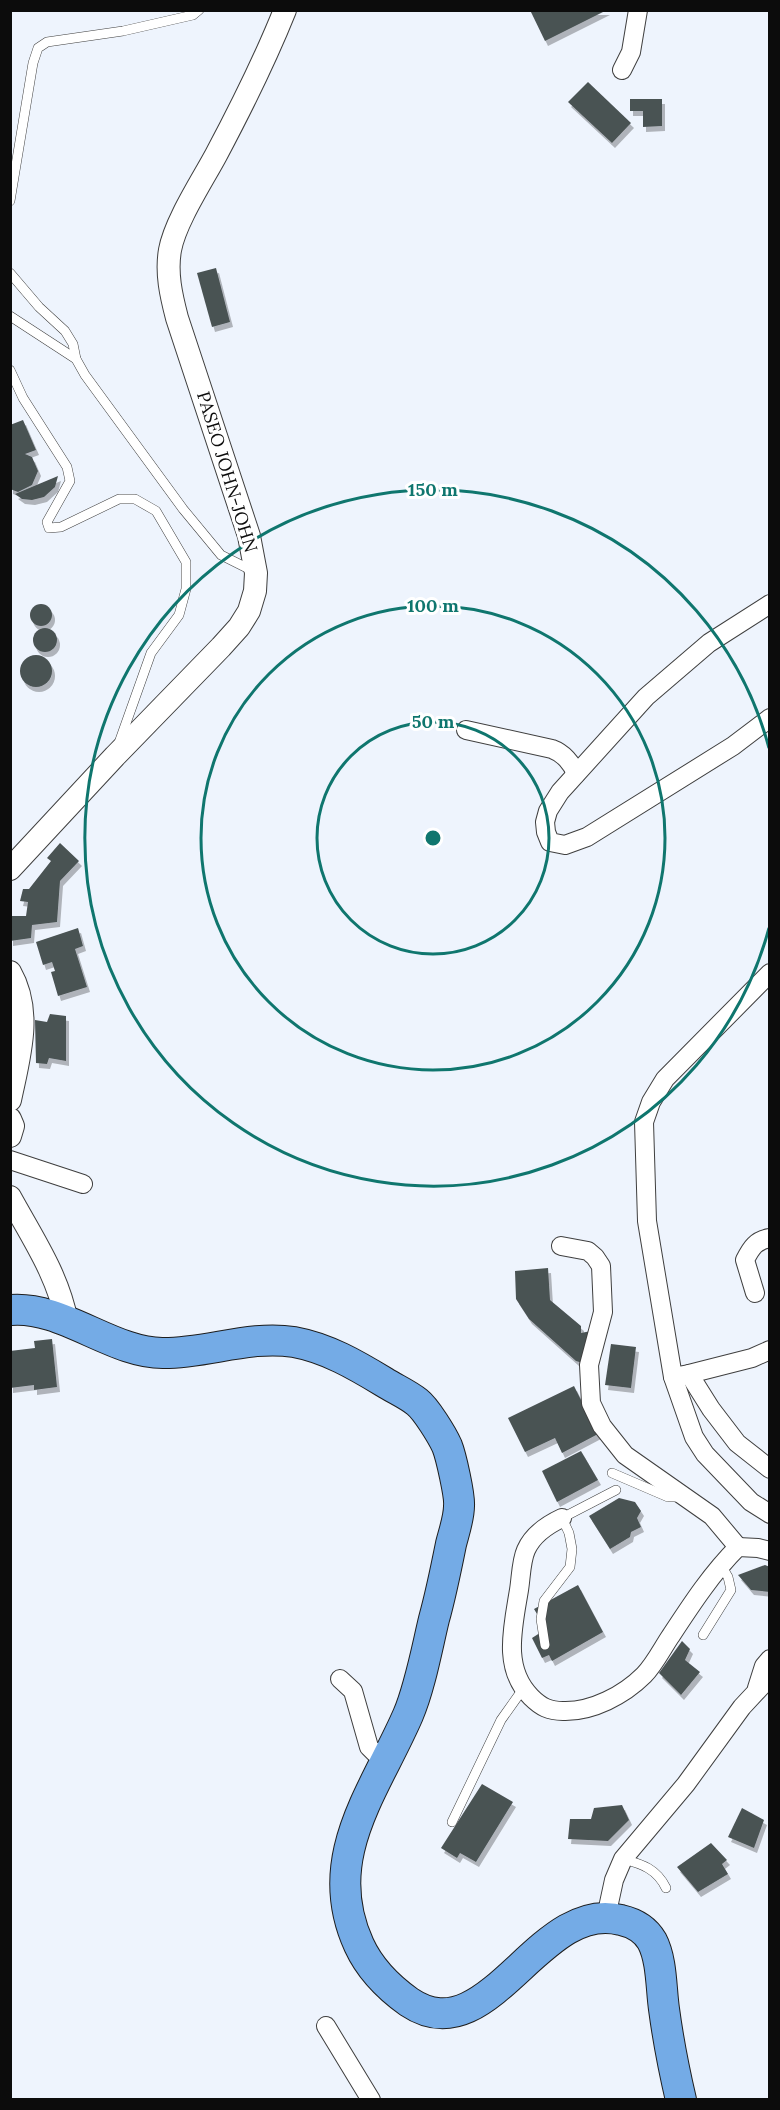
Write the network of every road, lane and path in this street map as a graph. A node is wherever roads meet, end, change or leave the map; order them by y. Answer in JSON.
{"nodes":[{"id":1,"x":199,"y":10,"type":"edge"},
{"id":2,"x":285,"y":10,"type":"edge"},
{"id":3,"x":638,"y":10,"type":"edge"},
{"id":4,"x":622,"y":70,"type":"dead end"},
{"id":5,"x":10,"y":201,"type":"edge"},
{"id":6,"x":10,"y":273,"type":"edge"},
{"id":7,"x":10,"y":316,"type":"edge"},
{"id":8,"x":76,"y":358,"type":"junction"},
{"id":9,"x":10,"y":370,"type":"edge"},
{"id":10,"x":256,"y":573,"type":"junction"},
{"id":11,"x":770,"y":604,"type":"edge"},
{"id":12,"x":770,"y":718,"type":"edge"},
{"id":13,"x":466,"y":730,"type":"dead end"},
{"id":14,"x":115,"y":756,"type":"junction"},
{"id":15,"x":576,"y":774,"type":"junction"},
{"id":16,"x":10,"y":869,"type":"edge"},
{"id":17,"x":10,"y":972,"type":"edge"},
{"id":18,"x":770,"y":973,"type":"edge"},
{"id":19,"x":10,"y":1100,"type":"edge"},
{"id":20,"x":10,"y":1119,"type":"edge"},
{"id":21,"x":10,"y":1136,"type":"edge"},
{"id":22,"x":10,"y":1160,"type":"edge"},
{"id":23,"x":83,"y":1184,"type":"dead end"},
{"id":24,"x":10,"y":1197,"type":"edge"},
{"id":25,"x":770,"y":1238,"type":"edge"},
{"id":26,"x":561,"y":1246,"type":"dead end"},
{"id":27,"x":755,"y":1293,"type":"dead end"},
{"id":28,"x":10,"y":1310,"type":"edge"},
{"id":29,"x":67,"y":1323,"type":"junction"},
{"id":30,"x":770,"y":1350,"type":"edge"},
{"id":31,"x":681,"y":1376,"type":"junction"},
{"id":32,"x":770,"y":1469,"type":"edge"},
{"id":33,"x":612,"y":1473,"type":"dead end"},
{"id":34,"x":616,"y":1490,"type":"dead end"},
{"id":35,"x":684,"y":1496,"type":"junction"},
{"id":36,"x":770,"y":1514,"type":"edge"},
{"id":37,"x":562,"y":1518,"type":"junction"},
{"id":38,"x":738,"y":1547,"type":"junction"},
{"id":39,"x":770,"y":1551,"type":"edge"},
{"id":40,"x":721,"y":1564,"type":"junction"},
{"id":41,"x":703,"y":1635,"type":"dead end"},
{"id":42,"x":545,"y":1645,"type":"dead end"},
{"id":43,"x":770,"y":1659,"type":"edge"},
{"id":44,"x":340,"y":1679,"type":"dead end"},
{"id":45,"x":763,"y":1684,"type":"edge"},
{"id":46,"x":523,"y":1689,"type":"junction"},
{"id":47,"x":387,"y":1757,"type":"junction"},
{"id":48,"x":452,"y":1822,"type":"dead end"},
{"id":49,"x":622,"y":1859,"type":"junction"},
{"id":50,"x":666,"y":1888,"type":"dead end"},
{"id":51,"x":606,"y":1917,"type":"junction"},
{"id":52,"x":326,"y":2026,"type":"dead end"},
{"id":53,"x":371,"y":2100,"type":"edge"},
{"id":54,"x":681,"y":2100,"type":"edge"}],
"edges":[{"from":1,"to":5,"type":"lane"},
{"from":2,"to":10,"type":"street","name":"PASEO JOHN-JOHN"},
{"from":3,"to":4,"type":"street"},
{"from":6,"to":8,"type":"lane"},
{"from":7,"to":8,"type":"lane"},
{"from":8,"to":10,"type":"lane"},
{"from":9,"to":14,"type":"lane"},
{"from":10,"to":14,"type":"street","name":"PASEO JOHN-JOHN"},
{"from":11,"to":15,"type":"street"},
{"from":12,"to":15,"type":"street"},
{"from":13,"to":15,"type":"street"},
{"from":14,"to":16,"type":"street","name":"PASEO JOHN-JOHN"},
{"from":17,"to":19,"type":"street"},
{"from":18,"to":31,"type":"street"},
{"from":20,"to":21,"type":"street"},
{"from":22,"to":23,"type":"street"},
{"from":24,"to":29,"type":"street"},
{"from":25,"to":27,"type":"street"},
{"from":26,"to":35,"type":"street"},
{"from":28,"to":29,"type":"main road"},
{"from":29,"to":47,"type":"main road"},
{"from":30,"to":31,"type":"street"},
{"from":31,"to":32,"type":"street"},
{"from":31,"to":36,"type":"street"},
{"from":33,"to":35,"type":"lane"},
{"from":34,"to":37,"type":"lane"},
{"from":35,"to":38,"type":"street"},
{"from":37,"to":42,"type":"lane"},
{"from":37,"to":46,"type":"street"},
{"from":38,"to":39,"type":"street"},
{"from":38,"to":40,"type":"street"},
{"from":40,"to":41,"type":"lane"},
{"from":40,"to":46,"type":"street"},
{"from":43,"to":45,"type":"street"},
{"from":44,"to":47,"type":"street"},
{"from":45,"to":49,"type":"street"},
{"from":46,"to":48,"type":"lane"},
{"from":47,"to":51,"type":"main road"},
{"from":49,"to":50,"type":"lane"},
{"from":49,"to":51,"type":"street"},
{"from":51,"to":54,"type":"main road"},
{"from":52,"to":53,"type":"street"}]}
